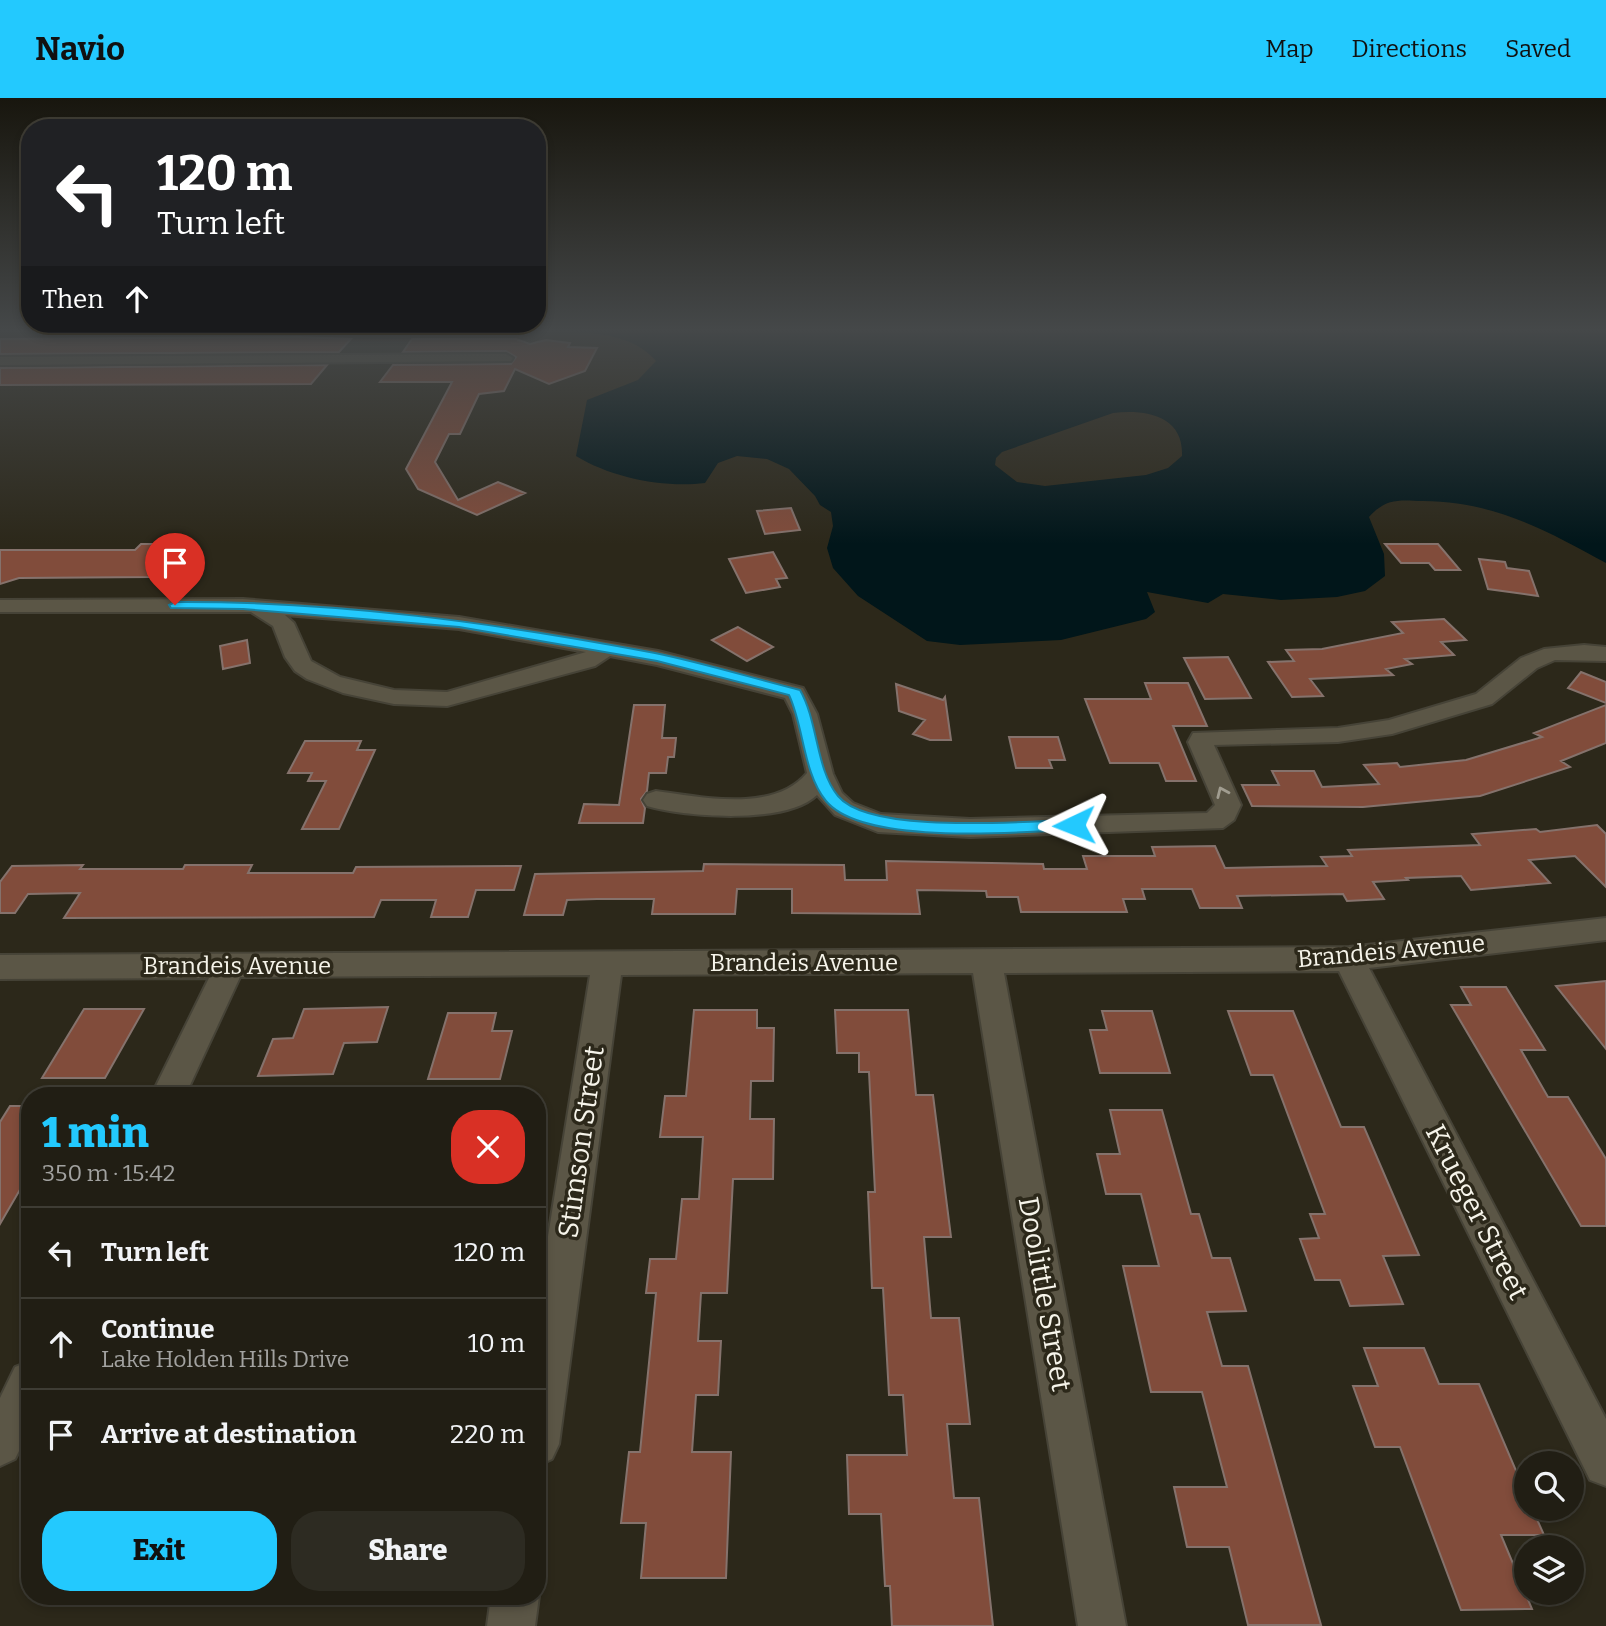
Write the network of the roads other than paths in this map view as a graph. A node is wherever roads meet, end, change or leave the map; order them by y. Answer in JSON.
{"nodes":[{"id":1,"x":0,"y":606,"type":"edge"},
{"id":2,"x":256,"y":606,"type":"junction"},
{"id":3,"x":606,"y":649,"type":"junction"},
{"id":4,"x":1606,"y":654,"type":"edge"},
{"id":5,"x":820,"y":774,"type":"junction"},
{"id":6,"x":656,"y":800,"type":"dead end"},
{"id":7,"x":1606,"y":929,"type":"edge"},
{"id":8,"x":1349,"y":960,"type":"junction"},
{"id":9,"x":987,"y":962,"type":"junction"},
{"id":10,"x":607,"y":964,"type":"junction"},
{"id":11,"x":230,"y":966,"type":"junction"},
{"id":12,"x":0,"y":967,"type":"edge"},
{"id":13,"x":172,"y":1087,"type":"edge"},
{"id":14,"x":546,"y":1382,"type":"edge"},
{"id":15,"x":21,"y":1401,"type":"edge"},
{"id":16,"x":0,"y":1444,"type":"edge"},
{"id":17,"x":1606,"y":1464,"type":"edge"},
{"id":18,"x":514,"y":1605,"type":"edge"},
{"id":19,"x":511,"y":1626,"type":"edge"},
{"id":20,"x":1102,"y":1626,"type":"edge"}],
"edges":[{"from":1,"to":2,"type":"street"},
{"from":2,"to":3,"type":"street"},
{"from":2,"to":3,"type":"street"},
{"from":3,"to":5,"type":"street"},
{"from":5,"to":4,"type":"street","one_way":true},
{"from":5,"to":6,"type":"street"},
{"from":7,"to":8,"type":"street","name":"Brandeis Avenue"},
{"from":8,"to":9,"type":"street","name":"Brandeis Avenue"},
{"from":8,"to":17,"type":"street","name":"Krueger Street"},
{"from":9,"to":10,"type":"street","name":"Brandeis Avenue"},
{"from":9,"to":20,"type":"street","name":"Doolittle Street"},
{"from":10,"to":11,"type":"street","name":"Brandeis Avenue"},
{"from":10,"to":14,"type":"street","name":"Stimson Street"},
{"from":11,"to":12,"type":"street","name":"Brandeis Avenue"},
{"from":11,"to":13,"type":"street"},
{"from":15,"to":16,"type":"street"},
{"from":18,"to":19,"type":"street"}]}
